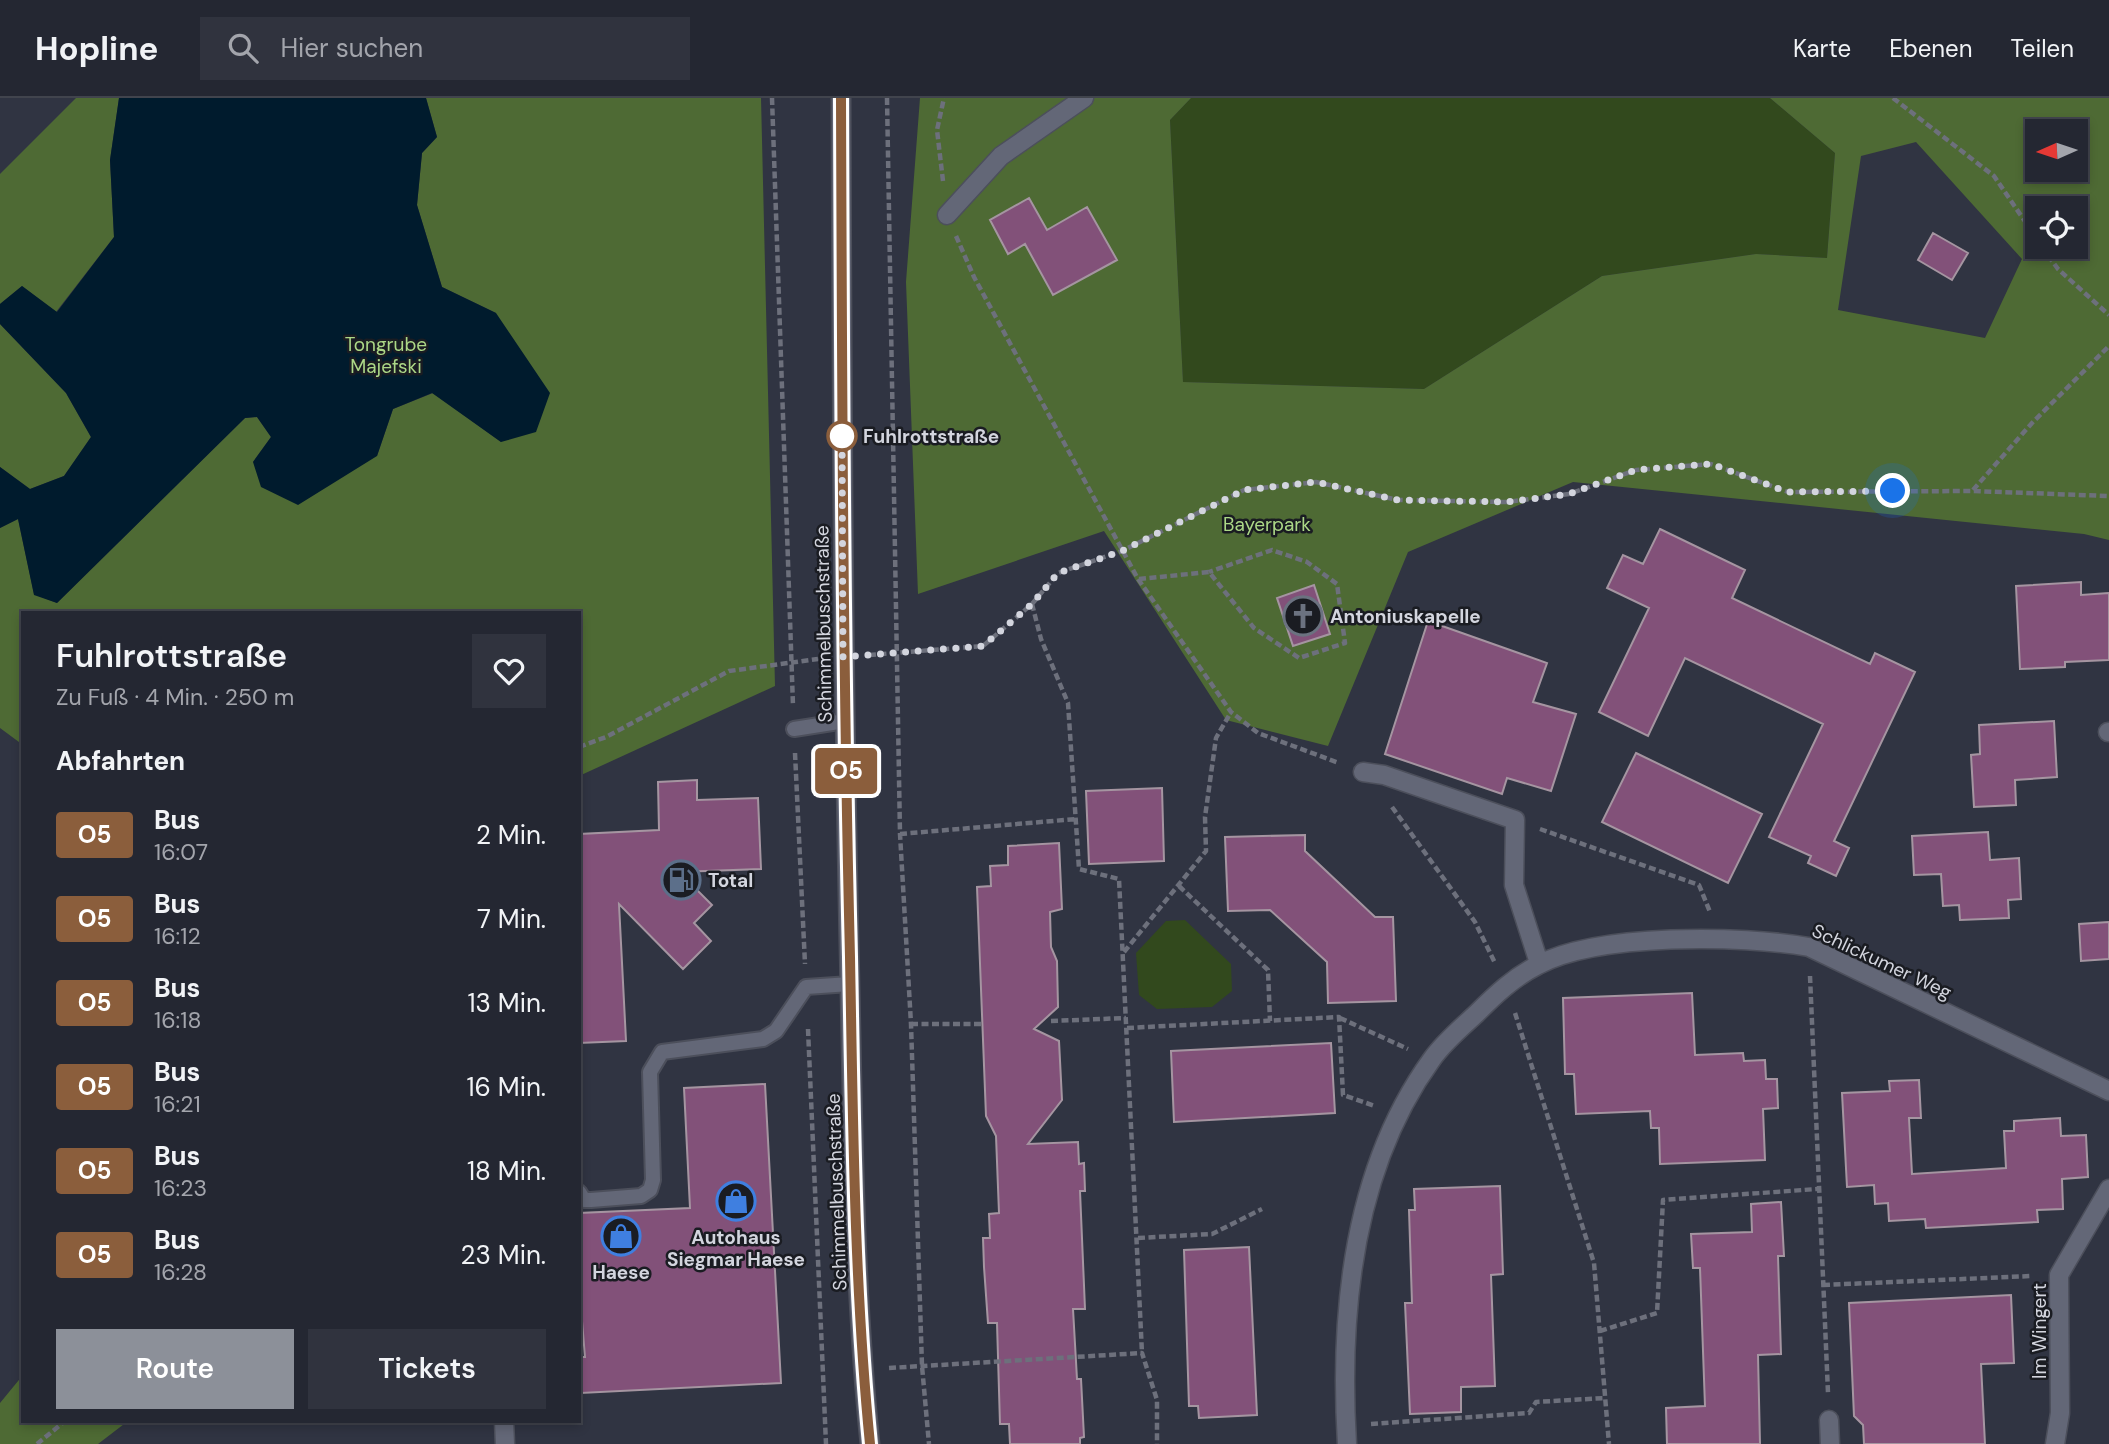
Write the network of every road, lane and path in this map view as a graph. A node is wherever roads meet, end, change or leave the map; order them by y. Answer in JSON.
{"nodes":[{"id":1,"x":772,"y":98,"type":"edge"},
{"id":2,"x":841,"y":98,"type":"edge"},
{"id":3,"x":887,"y":98,"type":"edge"},
{"id":4,"x":944,"y":98,"type":"edge"},
{"id":5,"x":1084,"y":98,"type":"edge"},
{"id":6,"x":1893,"y":98,"type":"edge"},
{"id":7,"x":947,"y":215,"type":"junction"},
{"id":8,"x":2025,"y":221,"type":"edge"},
{"id":9,"x":2050,"y":259,"type":"edge"},
{"id":10,"x":2109,"y":315,"type":"edge"},
{"id":11,"x":2109,"y":346,"type":"edge"},
{"id":12,"x":1972,"y":491,"type":"junction"},
{"id":13,"x":2109,"y":496,"type":"edge"},
{"id":14,"x":1122,"y":551,"type":"junction"},
{"id":15,"x":1209,"y":572,"type":"junction"},
{"id":16,"x":1138,"y":579,"type":"junction"},
{"id":17,"x":1032,"y":604,"type":"junction"},
{"id":18,"x":895,"y":653,"type":"junction"},
{"id":19,"x":843,"y":657,"type":"junction"},
{"id":20,"x":791,"y":660,"type":"junction"},
{"id":21,"x":1231,"y":712,"type":"junction"},
{"id":22,"x":845,"y":721,"type":"junction"},
{"id":23,"x":794,"y":729,"type":"junction"},
{"id":24,"x":581,"y":746,"type":"edge"},
{"id":25,"x":1363,"y":772,"type":"junction"},
{"id":26,"x":1076,"y":819,"type":"junction"},
{"id":27,"x":1516,"y":820,"type":"junction"},
{"id":28,"x":900,"y":834,"type":"junction"},
{"id":29,"x":1179,"y":886,"type":"junction"},
{"id":30,"x":1720,"y":939,"type":"junction"},
{"id":31,"x":1809,"y":947,"type":"junction"},
{"id":32,"x":1123,"y":953,"type":"junction"},
{"id":33,"x":1539,"y":963,"type":"junction"},
{"id":34,"x":850,"y":984,"type":"junction"},
{"id":35,"x":1506,"y":985,"type":"junction"},
{"id":36,"x":806,"y":987,"type":"junction"},
{"id":37,"x":1339,"y":1017,"type":"junction"},
{"id":38,"x":1126,"y":1018,"type":"junction"},
{"id":39,"x":1051,"y":1021,"type":"dead end"},
{"id":40,"x":1270,"y":1021,"type":"junction"},
{"id":41,"x":911,"y":1024,"type":"junction"},
{"id":42,"x":982,"y":1024,"type":"dead end"},
{"id":43,"x":1127,"y":1028,"type":"junction"},
{"id":44,"x":1382,"y":1039,"type":"dead end"},
{"id":45,"x":2109,"y":1091,"type":"edge"},
{"id":46,"x":1400,"y":1115,"type":"junction"},
{"id":47,"x":1817,"y":1189,"type":"junction"},
{"id":48,"x":2109,"y":1189,"type":"edge"},
{"id":49,"x":581,"y":1195,"type":"edge"},
{"id":50,"x":1262,"y":1209,"type":"dead end"},
{"id":51,"x":1138,"y":1238,"type":"junction"},
{"id":52,"x":2060,"y":1275,"type":"junction"},
{"id":53,"x":1823,"y":1285,"type":"junction"},
{"id":54,"x":1600,"y":1331,"type":"junction"},
{"id":55,"x":1142,"y":1353,"type":"junction"},
{"id":56,"x":922,"y":1366,"type":"junction"},
{"id":57,"x":864,"y":1369,"type":"junction"},
{"id":58,"x":1605,"y":1398,"type":"junction"},
{"id":59,"x":1829,"y":1420,"type":"joint"},
{"id":60,"x":63,"y":1423,"type":"edge"},
{"id":61,"x":504,"y":1423,"type":"edge"},
{"id":62,"x":1346,"y":1425,"type":"junction"},
{"id":63,"x":37,"y":1444,"type":"edge"},
{"id":64,"x":505,"y":1444,"type":"edge"},
{"id":65,"x":826,"y":1444,"type":"edge"},
{"id":66,"x":870,"y":1444,"type":"edge"},
{"id":67,"x":929,"y":1444,"type":"edge"},
{"id":68,"x":1157,"y":1444,"type":"edge"},
{"id":69,"x":1347,"y":1444,"type":"edge"},
{"id":70,"x":1609,"y":1444,"type":"edge"},
{"id":71,"x":1830,"y":1444,"type":"edge"},
{"id":72,"x":2055,"y":1444,"type":"edge"}],
"edges":[{"from":1,"to":20,"type":"path"},
{"from":2,"to":19,"type":"street","name":"Schimmelbuschstraße"},
{"from":3,"to":18,"type":"path"},
{"from":4,"to":7,"type":"path"},
{"from":5,"to":7,"type":"street"},
{"from":6,"to":8,"type":"path"},
{"from":7,"to":14,"type":"path"},
{"from":9,"to":10,"type":"path"},
{"from":11,"to":12,"type":"path"},
{"from":12,"to":13,"type":"path"},
{"from":12,"to":14,"type":"path"},
{"from":14,"to":16,"type":"path"},
{"from":14,"to":17,"type":"path"},
{"from":15,"to":15,"type":"path"},
{"from":15,"to":16,"type":"path"},
{"from":16,"to":21,"type":"path"},
{"from":17,"to":18,"type":"path"},
{"from":17,"to":26,"type":"path"},
{"from":18,"to":19,"type":"path"},
{"from":18,"to":28,"type":"path"},
{"from":19,"to":22,"type":"street","name":"Schimmelbuschstraße"},
{"from":20,"to":23,"type":"path"},
{"from":20,"to":24,"type":"path"},
{"from":21,"to":25,"type":"path"},
{"from":21,"to":29,"type":"path"},
{"from":22,"to":23,"type":"lane"},
{"from":22,"to":34,"type":"street","name":"Schimmelbuschstraße"},
{"from":23,"to":36,"type":"path"},
{"from":25,"to":27,"type":"street"},
{"from":25,"to":35,"type":"path"},
{"from":26,"to":28,"type":"path"},
{"from":26,"to":32,"type":"path"},
{"from":27,"to":30,"type":"path"},
{"from":27,"to":33,"type":"street"},
{"from":28,"to":41,"type":"path"},
{"from":29,"to":32,"type":"path"},
{"from":29,"to":40,"type":"path"},
{"from":30,"to":31,"type":"street","name":"Schlickumer Weg"},
{"from":30,"to":33,"type":"street","name":"Schlickumer Weg"},
{"from":31,"to":45,"type":"street","name":"Schlickumer Weg"},
{"from":31,"to":47,"type":"path"},
{"from":32,"to":38,"type":"path"},
{"from":33,"to":35,"type":"street","name":"Schlickumer Weg"},
{"from":34,"to":36,"type":"lane"},
{"from":34,"to":57,"type":"street","name":"Schimmelbuschstraße"},
{"from":35,"to":46,"type":"street","name":"Schlickumer Weg"},
{"from":35,"to":54,"type":"path"},
{"from":36,"to":49,"type":"lane"},
{"from":36,"to":65,"type":"path"},
{"from":37,"to":40,"type":"path"},
{"from":37,"to":44,"type":"path"},
{"from":37,"to":46,"type":"path"},
{"from":38,"to":39,"type":"path"},
{"from":38,"to":43,"type":"path"},
{"from":40,"to":43,"type":"path"},
{"from":41,"to":42,"type":"path"},
{"from":41,"to":56,"type":"path"},
{"from":43,"to":51,"type":"path"},
{"from":46,"to":62,"type":"street","name":"Schlickumer Weg"},
{"from":47,"to":53,"type":"path"},
{"from":47,"to":54,"type":"path"},
{"from":48,"to":52,"type":"street","name":"Im Wingert"},
{"from":50,"to":51,"type":"path"},
{"from":51,"to":55,"type":"path"},
{"from":52,"to":53,"type":"path"},
{"from":52,"to":72,"type":"street","name":"Im Wingert"},
{"from":53,"to":59,"type":"path"},
{"from":54,"to":58,"type":"path"},
{"from":55,"to":56,"type":"path"},
{"from":55,"to":68,"type":"path"},
{"from":56,"to":57,"type":"path"},
{"from":56,"to":67,"type":"path"},
{"from":57,"to":66,"type":"street","name":"Schimmelbuschstraße"},
{"from":58,"to":62,"type":"path"},
{"from":58,"to":70,"type":"path"},
{"from":59,"to":71,"type":"street"},
{"from":60,"to":63,"type":"path"},
{"from":61,"to":64,"type":"street"},
{"from":62,"to":69,"type":"street","name":"Schlickumer Weg"}]}
